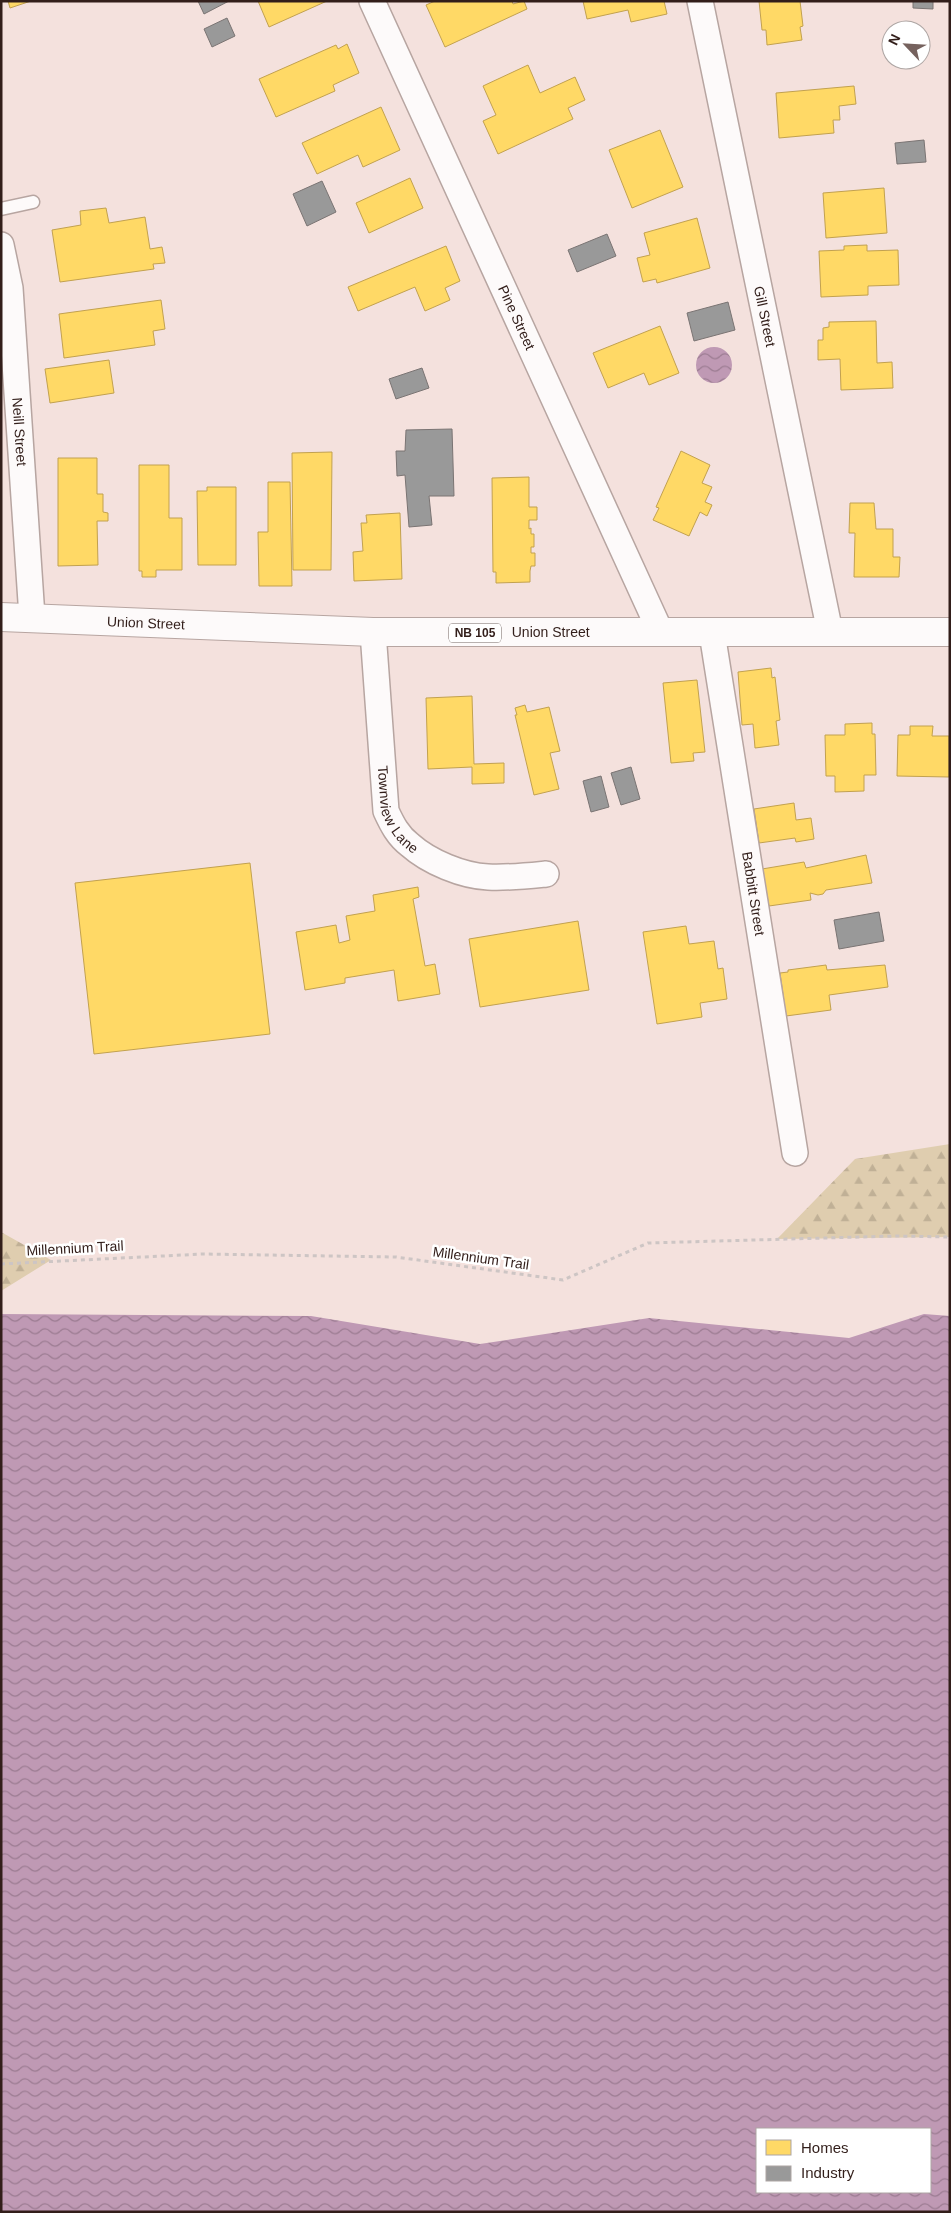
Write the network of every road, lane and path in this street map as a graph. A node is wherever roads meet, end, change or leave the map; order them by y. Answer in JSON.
{"nodes":[{"id":1,"x":372,"y":1,"type":"edge"},
{"id":2,"x":700,"y":1,"type":"edge"},
{"id":3,"x":33,"y":202,"type":"dead end"},
{"id":4,"x":1,"y":209,"type":"edge"},
{"id":5,"x":1,"y":245,"type":"edge"},
{"id":6,"x":1,"y":617,"type":"edge"},
{"id":7,"x":32,"y":617,"type":"junction"},
{"id":8,"x":373,"y":632,"type":"junction"},
{"id":9,"x":830,"y":632,"type":"junction"},
{"id":10,"x":950,"y":632,"type":"edge"},
{"id":11,"x":661,"y":633,"type":"junction"},
{"id":12,"x":712,"y":633,"type":"junction"},
{"id":13,"x":546,"y":874,"type":"dead end"},
{"id":14,"x":795,"y":1153,"type":"dead end"},
{"id":15,"x":950,"y":1236,"type":"edge"},
{"id":16,"x":1,"y":1264,"type":"edge"}],
"edges":[{"from":1,"to":11,"type":"street","name":"Pine Street"},
{"from":2,"to":9,"type":"street","name":"Gill Street"},
{"from":3,"to":4,"type":"lane"},
{"from":5,"to":7,"type":"street","name":"Neill Street"},
{"from":6,"to":7,"type":"main road","name":"Union Street","number":"NB 105"},
{"from":7,"to":8,"type":"main road","name":"Union Street","number":"NB 105"},
{"from":8,"to":11,"type":"main road","name":"Union Street","number":"NB 105"},
{"from":8,"to":13,"type":"street","name":"Townview Lane"},
{"from":9,"to":10,"type":"main road","name":"Union Street","number":"NB 105"},
{"from":9,"to":12,"type":"main road","name":"Union Street","number":"NB 105"},
{"from":11,"to":12,"type":"main road","name":"Union Street","number":"NB 105"},
{"from":12,"to":14,"type":"street","name":"Babbitt Street"},
{"from":15,"to":16,"type":"path","name":"Millennium Trail"}]}
